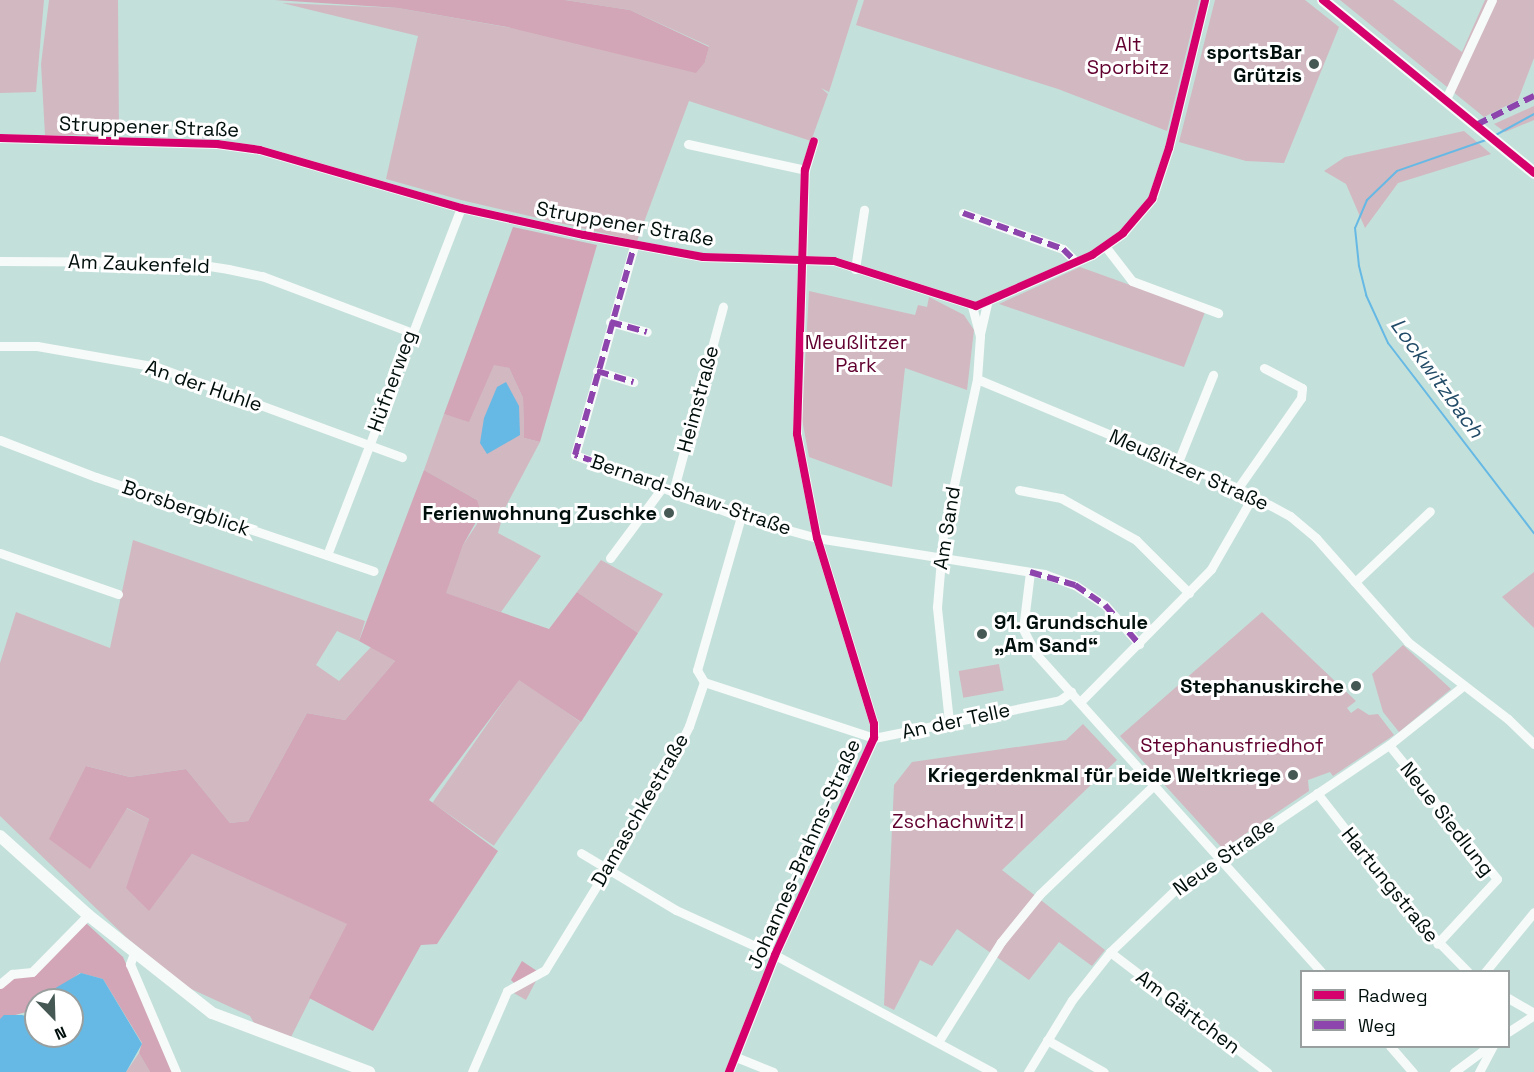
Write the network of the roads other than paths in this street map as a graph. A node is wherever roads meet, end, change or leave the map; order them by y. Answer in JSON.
{"nodes":[{"id":1,"x":1205,"y":0,"type":"edge"},
{"id":2,"x":1323,"y":0,"type":"edge"},
{"id":3,"x":1492,"y":0,"type":"edge"},
{"id":4,"x":1446,"y":99,"type":"junction"},
{"id":5,"x":0,"y":138,"type":"edge"},
{"id":6,"x":814,"y":141,"type":"dead end"},
{"id":7,"x":688,"y":144,"type":"dead end"},
{"id":8,"x":805,"y":170,"type":"junction"},
{"id":9,"x":1534,"y":173,"type":"edge"},
{"id":10,"x":461,"y":208,"type":"junction"},
{"id":11,"x":864,"y":210,"type":"dead end"},
{"id":12,"x":963,"y":213,"type":"dead end"},
{"id":13,"x":634,"y":246,"type":"junction"},
{"id":14,"x":1106,"y":246,"type":"junction"},
{"id":15,"x":803,"y":258,"type":"junction"},
{"id":16,"x":0,"y":261,"type":"edge"},
{"id":17,"x":1076,"y":262,"type":"junction"},
{"id":18,"x":855,"y":269,"type":"junction"},
{"id":19,"x":987,"y":303,"type":"junction"},
{"id":20,"x":972,"y":306,"type":"junction"},
{"id":21,"x":723,"y":307,"type":"dead end"},
{"id":22,"x":1218,"y":313,"type":"dead end"},
{"id":23,"x":610,"y":322,"type":"junction"},
{"id":24,"x":410,"y":332,"type":"junction"},
{"id":25,"x":647,"y":332,"type":"dead end"},
{"id":26,"x":980,"y":336,"type":"junction"},
{"id":27,"x":0,"y":346,"type":"edge"},
{"id":28,"x":1264,"y":368,"type":"dead end"},
{"id":29,"x":597,"y":371,"type":"junction"},
{"id":30,"x":1213,"y":375,"type":"dead end"},
{"id":31,"x":977,"y":379,"type":"junction"},
{"id":32,"x":633,"y":382,"type":"dead end"},
{"id":33,"x":0,"y":440,"type":"edge"},
{"id":34,"x":368,"y":446,"type":"junction"},
{"id":35,"x":402,"y":457,"type":"dead end"},
{"id":36,"x":1178,"y":462,"type":"junction"},
{"id":37,"x":662,"y":488,"type":"junction"},
{"id":38,"x":1238,"y":488,"type":"junction"},
{"id":39,"x":1019,"y":490,"type":"dead end"},
{"id":40,"x":673,"y":492,"type":"junction"},
{"id":41,"x":1252,"y":496,"type":"junction"},
{"id":42,"x":1430,"y":510,"type":"dead end"},
{"id":43,"x":741,"y":517,"type":"junction"},
{"id":44,"x":817,"y":538,"type":"junction"},
{"id":45,"x":0,"y":553,"type":"edge"},
{"id":46,"x":327,"y":555,"type":"junction"},
{"id":47,"x":940,"y":557,"type":"junction"},
{"id":48,"x":610,"y":558,"type":"dead end"},
{"id":49,"x":373,"y":570,"type":"dead end"},
{"id":50,"x":1030,"y":572,"type":"junction"},
{"id":51,"x":1355,"y":582,"type":"junction"},
{"id":52,"x":1189,"y":593,"type":"junction"},
{"id":53,"x":118,"y":594,"type":"dead end"},
{"id":54,"x":1138,"y":644,"type":"junction"},
{"id":55,"x":704,"y":682,"type":"junction"},
{"id":56,"x":1463,"y":686,"type":"junction"},
{"id":57,"x":1071,"y":692,"type":"junction"},
{"id":58,"x":1080,"y":702,"type":"junction"},
{"id":59,"x":949,"y":722,"type":"junction"},
{"id":60,"x":874,"y":738,"type":"junction"},
{"id":61,"x":1534,"y":744,"type":"edge"},
{"id":62,"x":1389,"y":745,"type":"junction"},
{"id":63,"x":1154,"y":785,"type":"junction"},
{"id":64,"x":1317,"y":793,"type":"junction"},
{"id":65,"x":0,"y":836,"type":"edge"},
{"id":66,"x":581,"y":854,"type":"dead end"},
{"id":67,"x":1220,"y":857,"type":"junction"},
{"id":68,"x":607,"y":869,"type":"junction"},
{"id":69,"x":1534,"y":912,"type":"edge"},
{"id":70,"x":88,"y":915,"type":"junction"},
{"id":71,"x":1437,"y":944,"type":"junction"},
{"id":72,"x":1110,"y":952,"type":"junction"},
{"id":73,"x":134,"y":953,"type":"junction"},
{"id":74,"x":775,"y":955,"type":"junction"},
{"id":75,"x":1319,"y":970,"type":"edge"},
{"id":76,"x":1466,"y":970,"type":"edge"},
{"id":77,"x":1487,"y":970,"type":"edge"},
{"id":78,"x":0,"y":984,"type":"edge"},
{"id":79,"x":1510,"y":999,"type":"edge"},
{"id":80,"x":1534,"y":1014,"type":"edge"},
{"id":81,"x":1510,"y":1031,"type":"edge"},
{"id":82,"x":1047,"y":1040,"type":"junction"},
{"id":83,"x":938,"y":1042,"type":"junction"},
{"id":84,"x":1391,"y":1048,"type":"edge"},
{"id":85,"x":1490,"y":1048,"type":"edge"},
{"id":86,"x":1491,"y":1048,"type":"edge"},
{"id":87,"x":736,"y":1057,"type":"junction"},
{"id":88,"x":176,"y":1072,"type":"edge"},
{"id":89,"x":369,"y":1072,"type":"edge"},
{"id":90,"x":472,"y":1072,"type":"edge"},
{"id":91,"x":729,"y":1072,"type":"edge"},
{"id":92,"x":773,"y":1072,"type":"edge"},
{"id":93,"x":992,"y":1072,"type":"edge"},
{"id":94,"x":1028,"y":1072,"type":"edge"},
{"id":95,"x":1104,"y":1072,"type":"edge"},
{"id":96,"x":1267,"y":1072,"type":"edge"},
{"id":97,"x":1413,"y":1072,"type":"edge"},
{"id":98,"x":1454,"y":1072,"type":"edge"},
{"id":99,"x":1479,"y":1072,"type":"edge"}],
"edges":[{"from":1,"to":14,"type":"street","name":"Struppener Straße"},
{"from":2,"to":4,"type":"street"},
{"from":3,"to":4,"type":"street"},
{"from":4,"to":9,"type":"street"},
{"from":5,"to":10,"type":"street","name":"Struppener Straße"},
{"from":6,"to":8,"type":"street","name":"Johannes-Brahms-Straße"},
{"from":7,"to":8,"type":"street"},
{"from":8,"to":15,"type":"street","name":"Johannes-Brahms-Straße"},
{"from":10,"to":13,"type":"street","name":"Struppener Straße"},
{"from":10,"to":24,"type":"street","name":"Hüfnerweg"},
{"from":11,"to":18,"type":"street"},
{"from":12,"to":17,"type":"street"},
{"from":13,"to":15,"type":"street","name":"Struppener Straße"},
{"from":13,"to":23,"type":"street"},
{"from":14,"to":17,"type":"street","name":"Struppener Straße"},
{"from":14,"to":22,"type":"street"},
{"from":15,"to":18,"type":"street","name":"Struppener Straße"},
{"from":15,"to":44,"type":"street","name":"Johannes-Brahms-Straße"},
{"from":16,"to":24,"type":"street","name":"Am Zaukenfeld"},
{"from":17,"to":19,"type":"street","name":"Struppener Straße"},
{"from":18,"to":20,"type":"street","name":"Struppener Straße"},
{"from":19,"to":20,"type":"street","name":"Struppener Straße"},
{"from":19,"to":26,"type":"street","name":"Am Sand"},
{"from":20,"to":26,"type":"street","name":"Am Sand"},
{"from":21,"to":40,"type":"street","name":"Heimstraße"},
{"from":23,"to":25,"type":"street"},
{"from":23,"to":29,"type":"street"},
{"from":24,"to":34,"type":"street","name":"Hüfnerweg"},
{"from":26,"to":31,"type":"street","name":"Am Sand"},
{"from":27,"to":34,"type":"street","name":"An der Huhle"},
{"from":28,"to":38,"type":"street"},
{"from":29,"to":32,"type":"street"},
{"from":29,"to":37,"type":"street","name":"Bernard-Shaw-Straße"},
{"from":30,"to":36,"type":"street"},
{"from":31,"to":36,"type":"street","name":"Meußlitzer Straße"},
{"from":31,"to":47,"type":"street","name":"Am Sand"},
{"from":33,"to":46,"type":"street","name":"Borsbergblick"},
{"from":34,"to":35,"type":"street","name":"An der Huhle"},
{"from":34,"to":46,"type":"street","name":"Hüfnerweg"},
{"from":36,"to":38,"type":"street","name":"Meußlitzer Straße"},
{"from":37,"to":40,"type":"street","name":"Bernard-Shaw-Straße"},
{"from":37,"to":48,"type":"street"},
{"from":38,"to":41,"type":"street","name":"Meußlitzer Straße"},
{"from":39,"to":52,"type":"street"},
{"from":40,"to":43,"type":"street","name":"Bernard-Shaw-Straße"},
{"from":41,"to":51,"type":"street","name":"Meußlitzer Straße"},
{"from":41,"to":52,"type":"street"},
{"from":42,"to":51,"type":"street"},
{"from":43,"to":44,"type":"street","name":"Bernard-Shaw-Straße"},
{"from":43,"to":55,"type":"street","name":"Damaschkestraße"},
{"from":44,"to":47,"type":"street","name":"Bernard-Shaw-Straße"},
{"from":44,"to":60,"type":"street","name":"Johannes-Brahms-Straße"},
{"from":45,"to":53,"type":"street"},
{"from":46,"to":49,"type":"street","name":"Borsbergblick"},
{"from":47,"to":50,"type":"street","name":"Bernard-Shaw-Straße"},
{"from":47,"to":59,"type":"street","name":"Am Sand"},
{"from":50,"to":54,"type":"street","name":"Bernard-Shaw-Straße"},
{"from":50,"to":57,"type":"street"},
{"from":51,"to":56,"type":"street","name":"Meußlitzer Straße"},
{"from":52,"to":54,"type":"street"},
{"from":54,"to":58,"type":"street"},
{"from":55,"to":60,"type":"street","name":"An der Telle"},
{"from":55,"to":68,"type":"street","name":"Damaschkestraße"},
{"from":56,"to":61,"type":"street","name":"Meußlitzer Straße"},
{"from":56,"to":62,"type":"street","name":"Neue Straße"},
{"from":57,"to":58,"type":"street"},
{"from":57,"to":59,"type":"street","name":"An der Telle"},
{"from":58,"to":63,"type":"street"},
{"from":59,"to":60,"type":"street","name":"An der Telle"},
{"from":60,"to":74,"type":"street","name":"Johannes-Brahms-Straße"},
{"from":62,"to":64,"type":"street","name":"Neue Straße"},
{"from":62,"to":71,"type":"street","name":"Neue Siedlung"},
{"from":63,"to":67,"type":"street"},
{"from":63,"to":83,"type":"street"},
{"from":64,"to":67,"type":"street","name":"Neue Straße"},
{"from":64,"to":71,"type":"street","name":"Hartungstraße"},
{"from":65,"to":70,"type":"street"},
{"from":66,"to":68,"type":"street"},
{"from":67,"to":72,"type":"street","name":"Neue Straße"},
{"from":67,"to":75,"type":"street"},
{"from":68,"to":74,"type":"street"},
{"from":68,"to":90,"type":"street","name":"Damaschkestraße"},
{"from":69,"to":77,"type":"street"},
{"from":70,"to":73,"type":"street"},
{"from":70,"to":78,"type":"street"},
{"from":71,"to":76,"type":"street","name":"Hartungstraße"},
{"from":72,"to":82,"type":"street","name":"Neue Straße"},
{"from":72,"to":96,"type":"street","name":"Am Gärtchen"},
{"from":73,"to":88,"type":"street"},
{"from":73,"to":89,"type":"street"},
{"from":74,"to":83,"type":"street"},
{"from":74,"to":87,"type":"street","name":"Johannes-Brahms-Straße"},
{"from":79,"to":80,"type":"street"},
{"from":80,"to":81,"type":"street"},
{"from":82,"to":94,"type":"street","name":"Neue Straße"},
{"from":82,"to":95,"type":"street"},
{"from":83,"to":93,"type":"street"},
{"from":84,"to":97,"type":"street"},
{"from":85,"to":98,"type":"street"},
{"from":86,"to":99,"type":"street"},
{"from":87,"to":91,"type":"street","name":"Johannes-Brahms-Straße"},
{"from":87,"to":92,"type":"street"}]}
